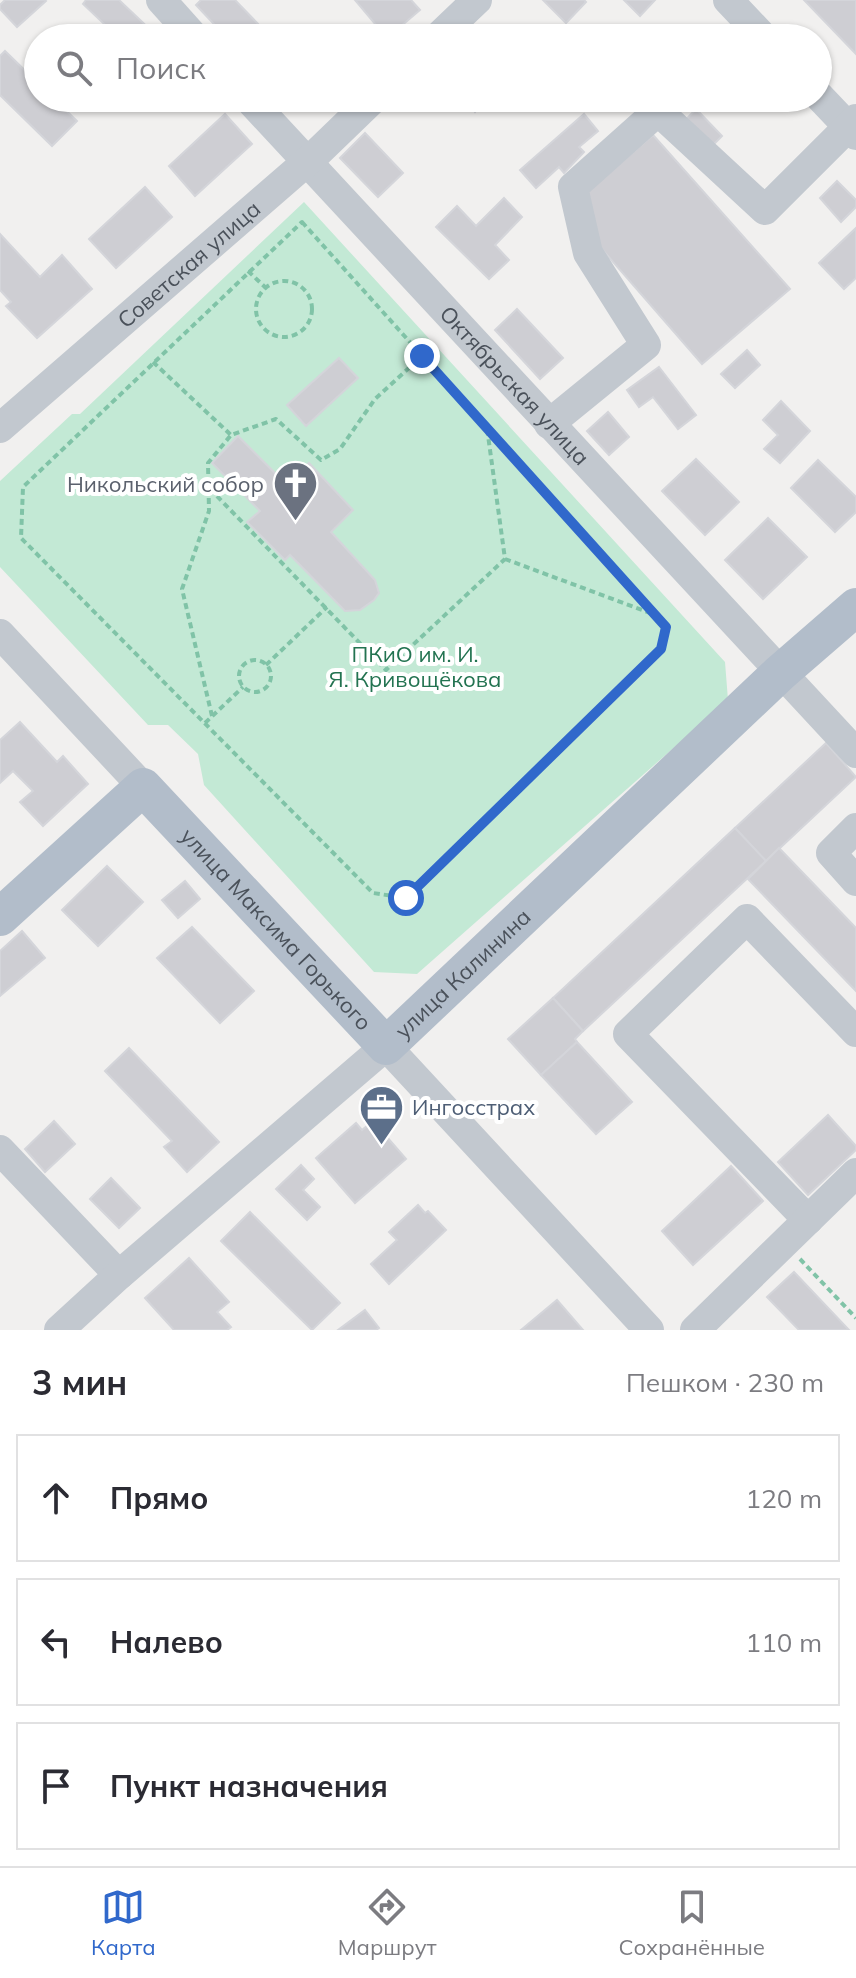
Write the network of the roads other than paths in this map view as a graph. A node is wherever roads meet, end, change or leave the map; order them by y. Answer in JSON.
{"nodes":[{"id":1,"x":161,"y":0,"type":"edge"},
{"id":2,"x":477,"y":0,"type":"edge"},
{"id":3,"x":728,"y":0,"type":"edge"},
{"id":4,"x":182,"y":24,"type":"edge"},
{"id":5,"x":452,"y":24,"type":"edge"},
{"id":6,"x":751,"y":24,"type":"edge"},
{"id":7,"x":832,"y":108,"type":"edge"},
{"id":8,"x":261,"y":112,"type":"edge"},
{"id":9,"x":359,"y":112,"type":"edge"},
{"id":10,"x":657,"y":112,"type":"edge"},
{"id":11,"x":659,"y":112,"type":"edge"},
{"id":12,"x":853,"y":127,"type":"edge"},
{"id":13,"x":306,"y":162,"type":"junction"},
{"id":14,"x":549,"y":424,"type":"junction"},
{"id":15,"x":0,"y":428,"type":"edge"},
{"id":16,"x":856,"y":607,"type":"edge"},
{"id":17,"x":0,"y":634,"type":"edge"},
{"id":18,"x":780,"y":673,"type":"junction"},
{"id":19,"x":856,"y":753,"type":"edge"},
{"id":20,"x":143,"y":787,"type":"junction"},
{"id":21,"x":856,"y":828,"type":"edge"},
{"id":22,"x":856,"y":881,"type":"edge"},
{"id":23,"x":0,"y":917,"type":"edge"},
{"id":24,"x":856,"y":1032,"type":"edge"},
{"id":25,"x":386,"y":1046,"type":"junction"},
{"id":26,"x":0,"y":1150,"type":"edge"},
{"id":27,"x":856,"y":1173,"type":"edge"},
{"id":28,"x":808,"y":1220,"type":"junction"},
{"id":29,"x":119,"y":1275,"type":"junction"},
{"id":30,"x":59,"y":1330,"type":"edge"},
{"id":31,"x":649,"y":1330,"type":"edge"},
{"id":32,"x":695,"y":1330,"type":"edge"}],
"edges":[{"from":1,"to":4,"type":"street"},
{"from":2,"to":5,"type":"street"},
{"from":3,"to":6,"type":"street"},
{"from":7,"to":12,"type":"street"},
{"from":8,"to":13,"type":"street","name":"Октябрьская улица"},
{"from":9,"to":13,"type":"street","name":"Советская улица"},
{"from":10,"to":14,"type":"street"},
{"from":11,"to":12,"type":"street"},
{"from":13,"to":14,"type":"street","name":"Октябрьская улица"},
{"from":13,"to":15,"type":"street","name":"Советская улица"},
{"from":14,"to":18,"type":"street","name":"Октябрьская улица"},
{"from":16,"to":18,"type":"main road","name":"улица Калинина"},
{"from":17,"to":20,"type":"street","name":"улица Максима Горького"},
{"from":18,"to":19,"type":"street","name":"Октябрьская улица"},
{"from":18,"to":25,"type":"main road","name":"улица Калинина"},
{"from":20,"to":23,"type":"main road"},
{"from":20,"to":25,"type":"main road","name":"улица Максима Горького"},
{"from":21,"to":22,"type":"street"},
{"from":24,"to":28,"type":"street"},
{"from":25,"to":29,"type":"street","name":"улица Калинина"},
{"from":25,"to":31,"type":"street","name":"улица Максима Горького"},
{"from":26,"to":29,"type":"street"},
{"from":27,"to":28,"type":"street"},
{"from":28,"to":32,"type":"street"},
{"from":29,"to":30,"type":"street","name":"улица Калинина"}]}
